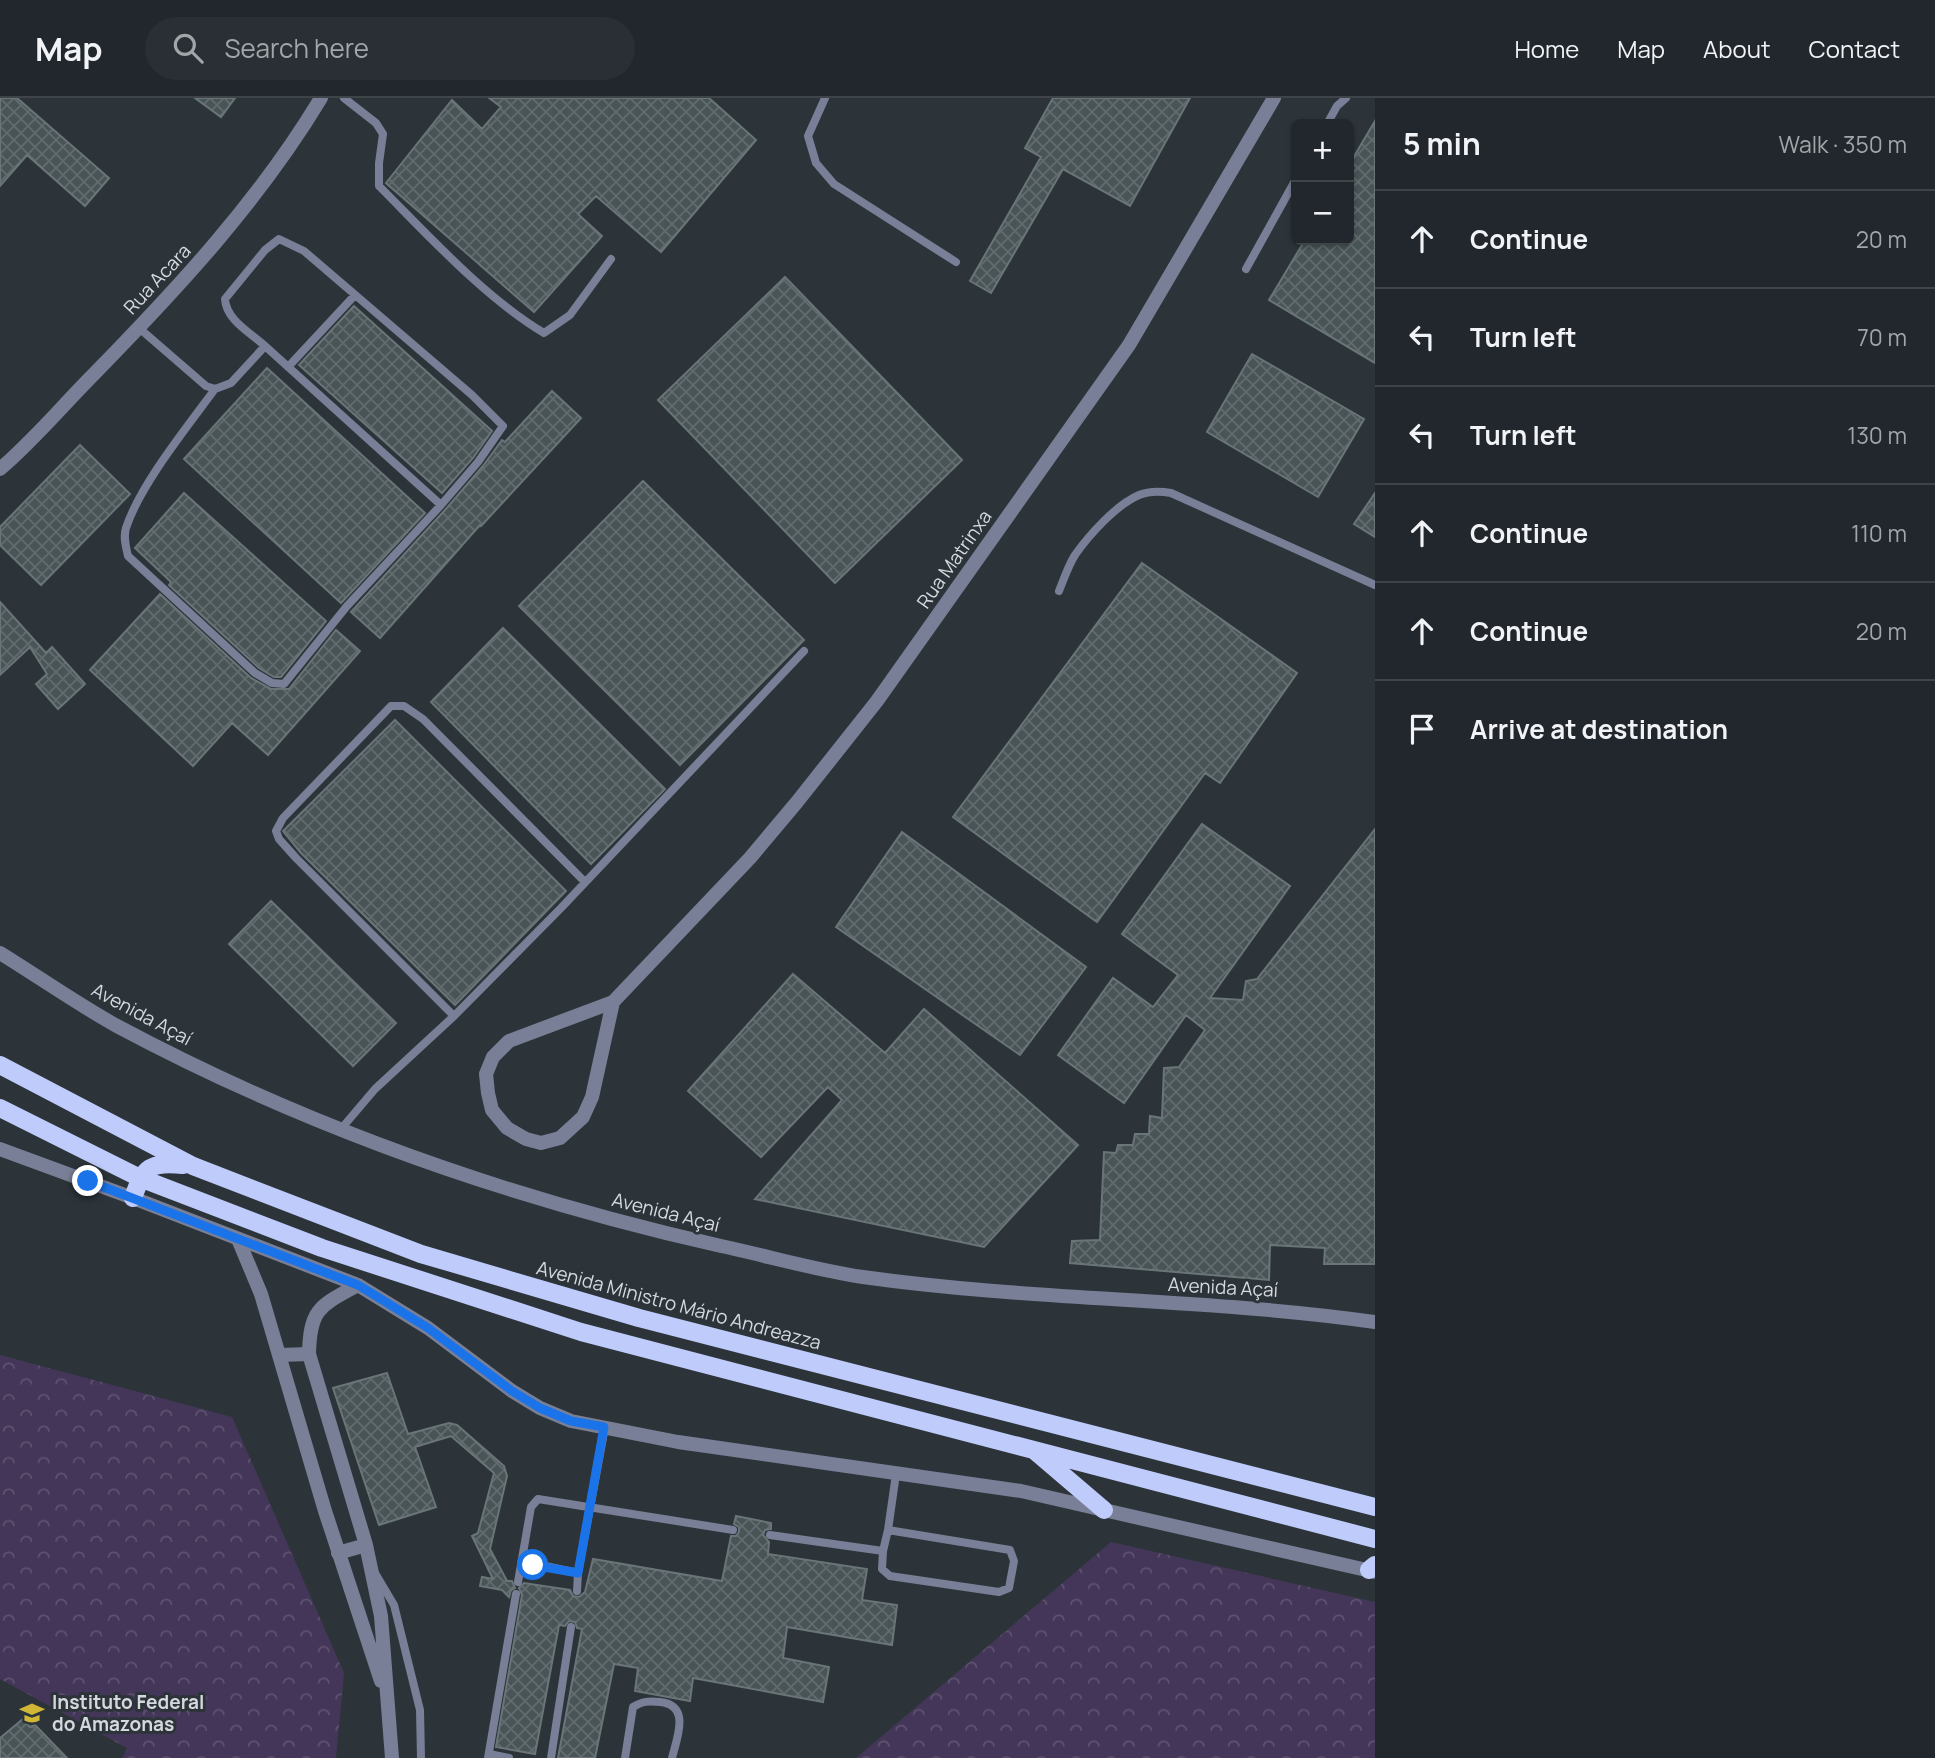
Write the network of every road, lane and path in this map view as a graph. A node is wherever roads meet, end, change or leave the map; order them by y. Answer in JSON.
{"nodes":[{"id":1,"x":321,"y":98,"type":"edge"},
{"id":2,"x":344,"y":98,"type":"edge"},
{"id":3,"x":825,"y":98,"type":"edge"},
{"id":4,"x":1274,"y":98,"type":"edge"},
{"id":5,"x":1346,"y":98,"type":"edge"},
{"id":6,"x":1330,"y":119,"type":"edge"},
{"id":7,"x":1294,"y":182,"type":"edge"},
{"id":8,"x":611,"y":259,"type":"dead end"},
{"id":9,"x":956,"y":262,"type":"dead end"},
{"id":10,"x":1245,"y":269,"type":"dead end"},
{"id":11,"x":355,"y":295,"type":"junction"},
{"id":12,"x":139,"y":328,"type":"junction"},
{"id":13,"x":265,"y":346,"type":"junction"},
{"id":14,"x":288,"y":367,"type":"junction"},
{"id":15,"x":215,"y":389,"type":"junction"},
{"id":16,"x":0,"y":469,"type":"edge"},
{"id":17,"x":441,"y":505,"type":"junction"},
{"id":18,"x":1375,"y":585,"type":"edge"},
{"id":19,"x":1059,"y":591,"type":"dead end"},
{"id":20,"x":804,"y":651,"type":"dead end"},
{"id":21,"x":585,"y":882,"type":"junction"},
{"id":22,"x":0,"y":953,"type":"edge"},
{"id":23,"x":613,"y":1002,"type":"junction"},
{"id":24,"x":454,"y":1016,"type":"junction"},
{"id":25,"x":0,"y":1065,"type":"edge"},
{"id":26,"x":0,"y":1108,"type":"edge"},
{"id":27,"x":341,"y":1129,"type":"junction"},
{"id":28,"x":0,"y":1149,"type":"edge"},
{"id":29,"x":193,"y":1166,"type":"junction"},
{"id":30,"x":140,"y":1178,"type":"junction"},
{"id":31,"x":133,"y":1198,"type":"junction"},
{"id":32,"x":238,"y":1239,"type":"junction"},
{"id":33,"x":358,"y":1285,"type":"junction"},
{"id":34,"x":1375,"y":1322,"type":"edge"},
{"id":35,"x":310,"y":1354,"type":"junction"},
{"id":36,"x":279,"y":1355,"type":"junction"},
{"id":37,"x":604,"y":1427,"type":"junction"},
{"id":38,"x":1033,"y":1449,"type":"junction"},
{"id":39,"x":896,"y":1474,"type":"junction"},
{"id":40,"x":592,"y":1506,"type":"junction"},
{"id":41,"x":1375,"y":1507,"type":"edge"},
{"id":42,"x":1104,"y":1510,"type":"junction"},
{"id":43,"x":733,"y":1530,"type":"dead end"},
{"id":44,"x":888,"y":1530,"type":"junction"},
{"id":45,"x":770,"y":1535,"type":"dead end"},
{"id":46,"x":1375,"y":1539,"type":"edge"},
{"id":47,"x":366,"y":1545,"type":"junction"},
{"id":48,"x":883,"y":1551,"type":"junction"},
{"id":49,"x":338,"y":1553,"type":"junction"},
{"id":50,"x":522,"y":1561,"type":"junction"},
{"id":51,"x":371,"y":1568,"type":"junction"},
{"id":52,"x":1373,"y":1569,"type":"edge"},
{"id":53,"x":578,"y":1573,"type":"junction"},
{"id":54,"x":518,"y":1582,"type":"dead end"},
{"id":55,"x":577,"y":1591,"type":"dead end"},
{"id":56,"x":516,"y":1594,"type":"dead end"},
{"id":57,"x":570,"y":1627,"type":"dead end"},
{"id":58,"x":389,"y":1703,"type":"junction"},
{"id":59,"x":489,"y":1756,"type":"edge"},
{"id":60,"x":392,"y":1758,"type":"edge"},
{"id":61,"x":421,"y":1758,"type":"edge"},
{"id":62,"x":509,"y":1758,"type":"edge"},
{"id":63,"x":551,"y":1758,"type":"edge"},
{"id":64,"x":625,"y":1758,"type":"edge"},
{"id":65,"x":672,"y":1758,"type":"edge"}],
"edges":[{"from":1,"to":12,"type":"street","name":"Rua Acara"},
{"from":2,"to":8,"type":"lane"},
{"from":3,"to":9,"type":"lane"},
{"from":4,"to":23,"type":"street","name":"Rua Matrinxa"},
{"from":5,"to":6,"type":"lane"},
{"from":7,"to":10,"type":"lane"},
{"from":11,"to":13,"type":"lane"},
{"from":11,"to":14,"type":"lane"},
{"from":11,"to":17,"type":"lane"},
{"from":12,"to":15,"type":"lane"},
{"from":12,"to":16,"type":"street","name":"Rua Acara"},
{"from":13,"to":14,"type":"lane"},
{"from":13,"to":15,"type":"lane"},
{"from":14,"to":17,"type":"lane"},
{"from":15,"to":17,"type":"lane"},
{"from":18,"to":19,"type":"lane"},
{"from":20,"to":21,"type":"lane"},
{"from":21,"to":24,"type":"lane"},
{"from":21,"to":24,"type":"lane"},
{"from":22,"to":27,"type":"street","name":"Avenida Açaí"},
{"from":23,"to":23,"type":"street","name":"Rua Matrinxa"},
{"from":24,"to":27,"type":"lane"},
{"from":25,"to":29,"type":"main road","name":"Avenida Ministro Mário Andreazza"},
{"from":26,"to":30,"type":"main road"},
{"from":27,"to":34,"type":"street","name":"Avenida Açaí"},
{"from":28,"to":31,"type":"street"},
{"from":29,"to":30,"type":"main road"},
{"from":29,"to":41,"type":"main road","name":"Avenida Ministro Mário Andreazza"},
{"from":30,"to":31,"type":"main road"},
{"from":30,"to":38,"type":"main road"},
{"from":31,"to":32,"type":"street"},
{"from":32,"to":33,"type":"street"},
{"from":32,"to":36,"type":"street"},
{"from":33,"to":35,"type":"street"},
{"from":33,"to":37,"type":"street"},
{"from":35,"to":36,"type":"street"},
{"from":35,"to":47,"type":"street"},
{"from":36,"to":49,"type":"street"},
{"from":37,"to":39,"type":"street"},
{"from":37,"to":40,"type":"lane"},
{"from":38,"to":42,"type":"main road"},
{"from":38,"to":46,"type":"main road"},
{"from":39,"to":42,"type":"street"},
{"from":39,"to":44,"type":"lane"},
{"from":40,"to":43,"type":"lane"},
{"from":40,"to":50,"type":"lane"},
{"from":40,"to":53,"type":"lane"},
{"from":42,"to":52,"type":"street"},
{"from":44,"to":48,"type":"lane"},
{"from":44,"to":48,"type":"lane"},
{"from":45,"to":48,"type":"lane"},
{"from":47,"to":49,"type":"street"},
{"from":47,"to":51,"type":"street"},
{"from":49,"to":58,"type":"street"},
{"from":50,"to":53,"type":"lane"},
{"from":50,"to":54,"type":"lane"},
{"from":51,"to":58,"type":"street"},
{"from":51,"to":61,"type":"lane"},
{"from":53,"to":55,"type":"lane"},
{"from":56,"to":59,"type":"lane"},
{"from":57,"to":63,"type":"lane"},
{"from":58,"to":60,"type":"street"},
{"from":59,"to":62,"type":"lane"},
{"from":64,"to":65,"type":"lane"}]}
